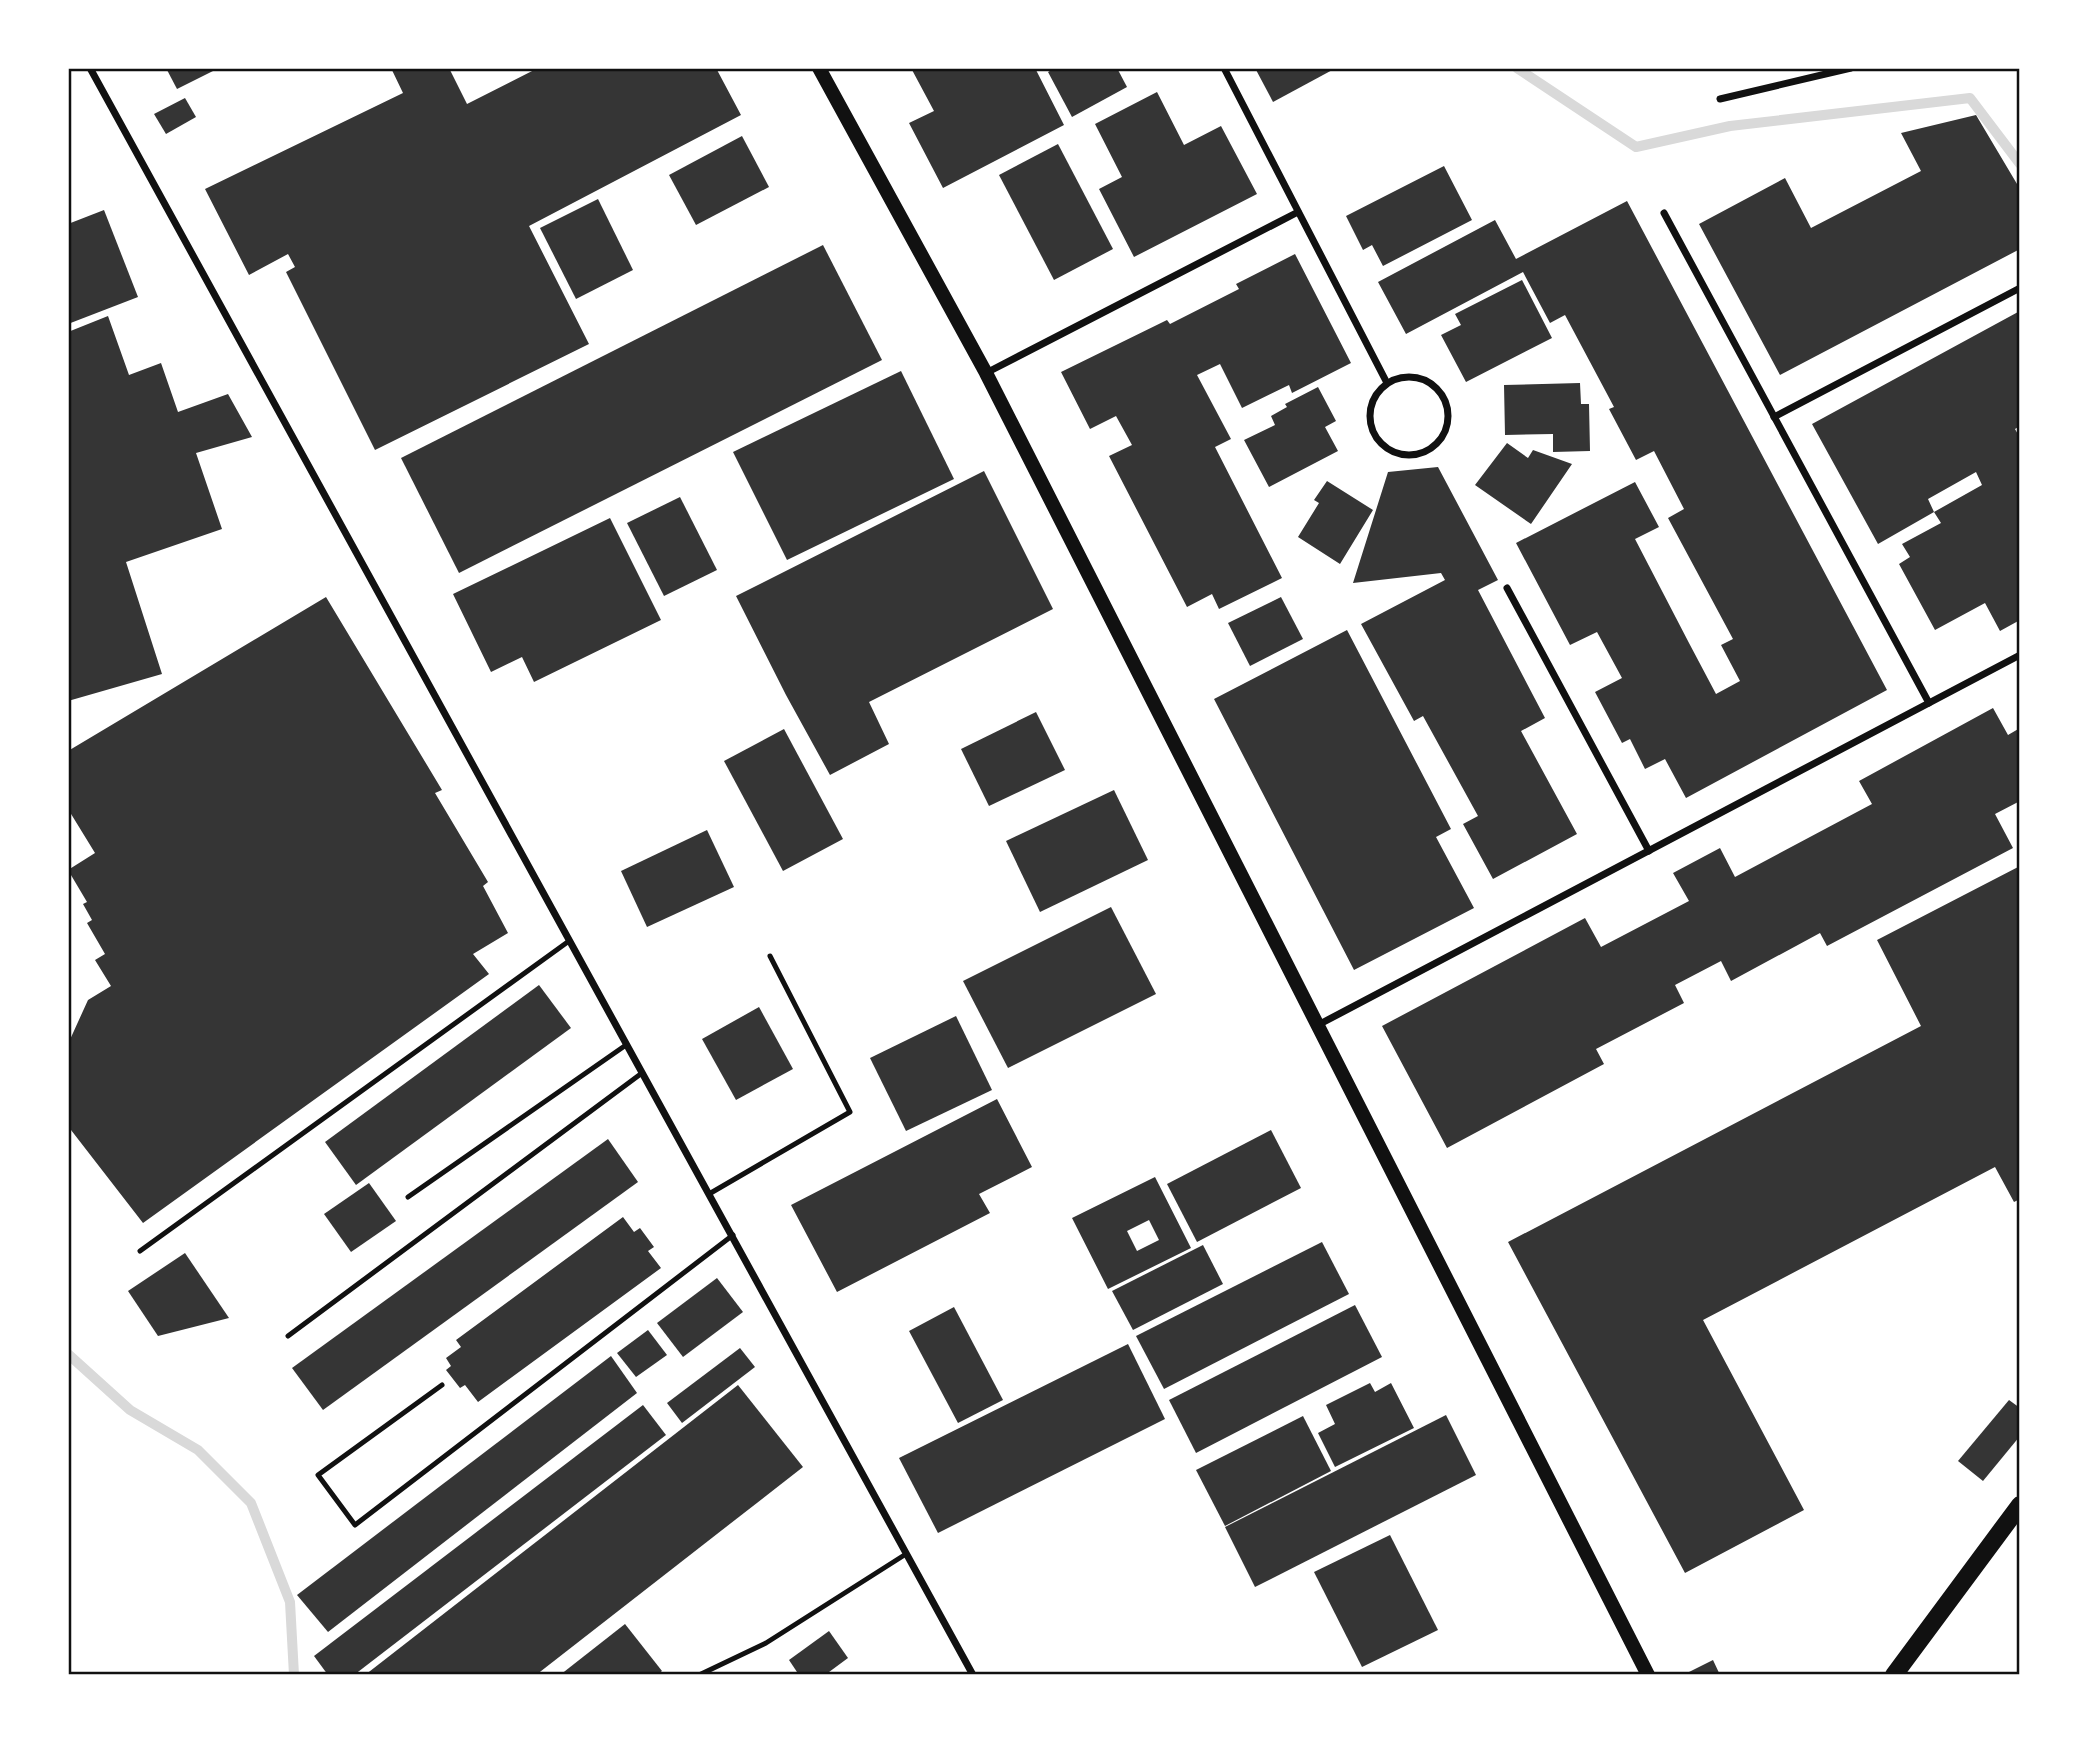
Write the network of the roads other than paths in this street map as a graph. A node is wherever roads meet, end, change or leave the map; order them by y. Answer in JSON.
{"nodes":[{"id":1,"x":90,"y":68,"type":"edge"},
{"id":2,"x":819,"y":68,"type":"edge"},
{"id":3,"x":1224,"y":68,"type":"edge"},
{"id":4,"x":1851,"y":68,"type":"edge"},
{"id":5,"x":1720,"y":99,"type":"dead end"},
{"id":6,"x":1298,"y":212,"type":"junction"},
{"id":7,"x":1664,"y":213,"type":"dead end"},
{"id":8,"x":2020,"y":288,"type":"edge"},
{"id":9,"x":986,"y":373,"type":"junction"},
{"id":10,"x":1387,"y":383,"type":"junction"},
{"id":11,"x":1774,"y":417,"type":"junction"},
{"id":12,"x":1507,"y":588,"type":"dead end"},
{"id":13,"x":2020,"y":655,"type":"edge"},
{"id":14,"x":1929,"y":703,"type":"junction"},
{"id":15,"x":1649,"y":851,"type":"junction"},
{"id":16,"x":569,"y":941,"type":"junction"},
{"id":17,"x":769,"y":956,"type":"dead end"},
{"id":18,"x":1318,"y":1025,"type":"junction"},
{"id":19,"x":626,"y":1045,"type":"junction"},
{"id":20,"x":642,"y":1073,"type":"junction"},
{"id":21,"x":709,"y":1194,"type":"junction"},
{"id":22,"x":408,"y":1197,"type":"dead end"},
{"id":23,"x":733,"y":1236,"type":"junction"},
{"id":24,"x":140,"y":1251,"type":"dead end"},
{"id":25,"x":288,"y":1336,"type":"dead end"},
{"id":26,"x":442,"y":1385,"type":"dead end"},
{"id":27,"x":2018,"y":1511,"type":"edge"},
{"id":28,"x":906,"y":1554,"type":"junction"},
{"id":29,"x":699,"y":1675,"type":"edge"},
{"id":30,"x":973,"y":1675,"type":"edge"},
{"id":31,"x":1648,"y":1675,"type":"edge"},
{"id":32,"x":1895,"y":1675,"type":"edge"}],
"edges":[{"from":1,"to":16,"type":"street"},
{"from":2,"to":9,"type":"main road"},
{"from":3,"to":6,"type":"street"},
{"from":4,"to":5,"type":"street"},
{"from":6,"to":9,"type":"street"},
{"from":6,"to":10,"type":"street"},
{"from":7,"to":11,"type":"street"},
{"from":8,"to":11,"type":"street"},
{"from":9,"to":18,"type":"main road"},
{"from":10,"to":10,"type":"street"},
{"from":11,"to":14,"type":"street"},
{"from":12,"to":15,"type":"street"},
{"from":13,"to":14,"type":"street"},
{"from":14,"to":15,"type":"street"},
{"from":15,"to":18,"type":"street"},
{"from":16,"to":19,"type":"street"},
{"from":16,"to":24,"type":"lane"},
{"from":17,"to":21,"type":"lane"},
{"from":18,"to":31,"type":"main road"},
{"from":19,"to":20,"type":"street"},
{"from":19,"to":22,"type":"lane"},
{"from":20,"to":21,"type":"street"},
{"from":20,"to":25,"type":"lane"},
{"from":21,"to":23,"type":"street"},
{"from":23,"to":26,"type":"lane"},
{"from":23,"to":28,"type":"street"},
{"from":27,"to":32,"type":"main road"},
{"from":28,"to":29,"type":"lane"},
{"from":28,"to":30,"type":"street"}]}
